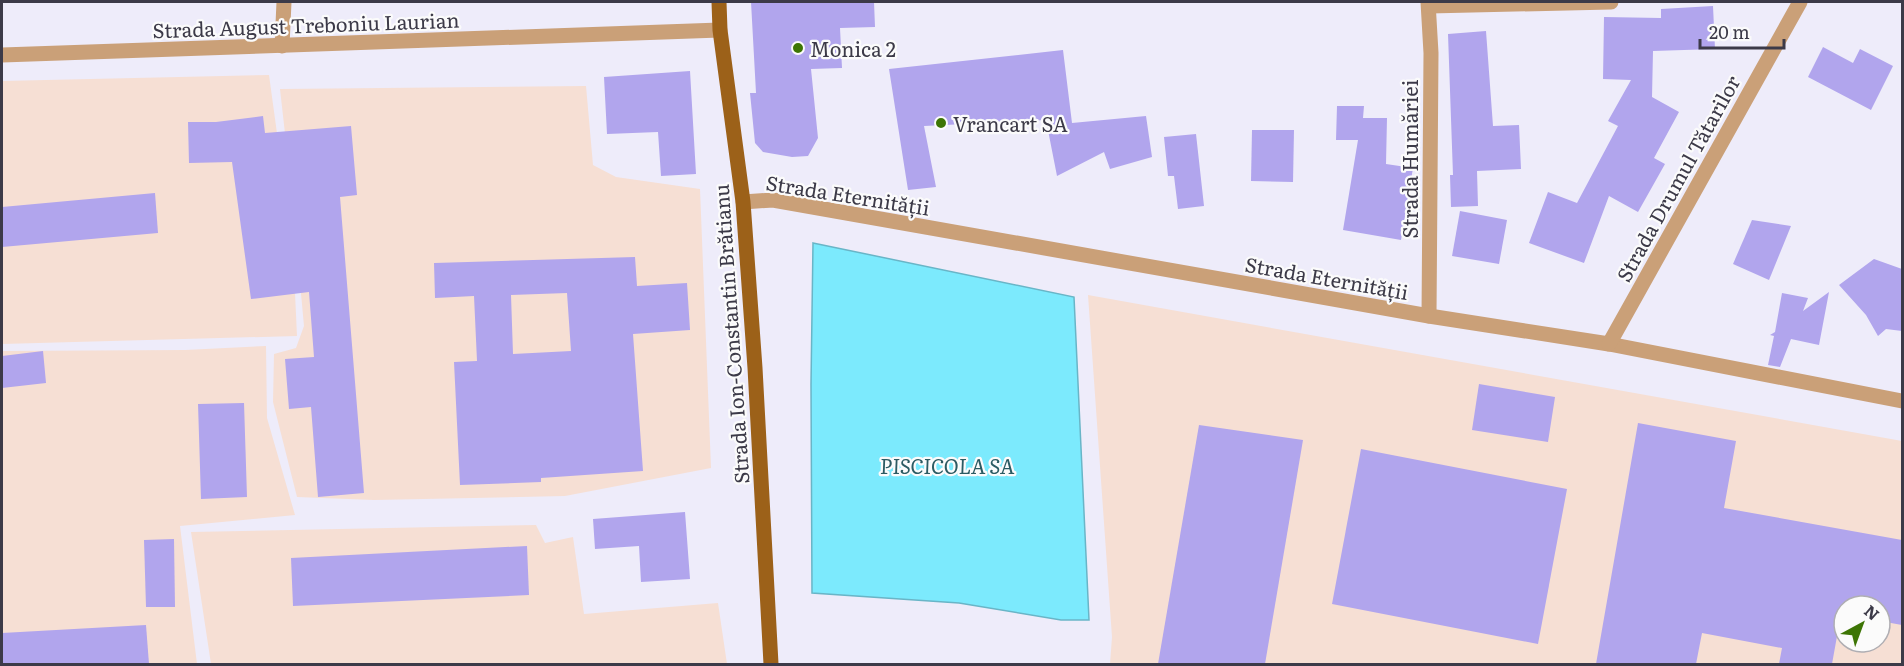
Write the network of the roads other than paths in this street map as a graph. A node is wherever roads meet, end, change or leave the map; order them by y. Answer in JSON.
{"nodes":[{"id":1,"x":284,"y":2,"type":"edge"},
{"id":2,"x":719,"y":2,"type":"edge"},
{"id":3,"x":1611,"y":2,"type":"edge"},
{"id":4,"x":1800,"y":2,"type":"edge"},
{"id":5,"x":1429,"y":4,"type":"edge"},
{"id":6,"x":720,"y":30,"type":"junction"},
{"id":7,"x":282,"y":46,"type":"junction"},
{"id":8,"x":2,"y":55,"type":"edge"},
{"id":9,"x":743,"y":202,"type":"junction"},
{"id":10,"x":1429,"y":316,"type":"junction"},
{"id":11,"x":1609,"y":344,"type":"junction"},
{"id":12,"x":1902,"y":402,"type":"edge"},
{"id":13,"x":771,"y":664,"type":"edge"}],
"edges":[{"from":1,"to":7,"type":"street"},
{"from":2,"to":6,"type":"main road","name":"Strada Ion-Constantin Brătianu"},
{"from":3,"to":5,"type":"street"},
{"from":4,"to":11,"type":"street","name":"Strada Drumul Tătarilor"},
{"from":5,"to":10,"type":"street","name":"Strada Humăriei"},
{"from":6,"to":7,"type":"street","name":"Strada August Treboniu Laurian"},
{"from":6,"to":9,"type":"main road","name":"Strada Ion-Constantin Brătianu"},
{"from":7,"to":8,"type":"street","name":"Strada August Treboniu Laurian"},
{"from":9,"to":10,"type":"street","name":"Strada Eternității"},
{"from":9,"to":13,"type":"main road","name":"Strada Ion-Constantin Brătianu"},
{"from":10,"to":11,"type":"street","name":"Strada Eternității"},
{"from":11,"to":12,"type":"street","name":"Strada Eternității"}]}
